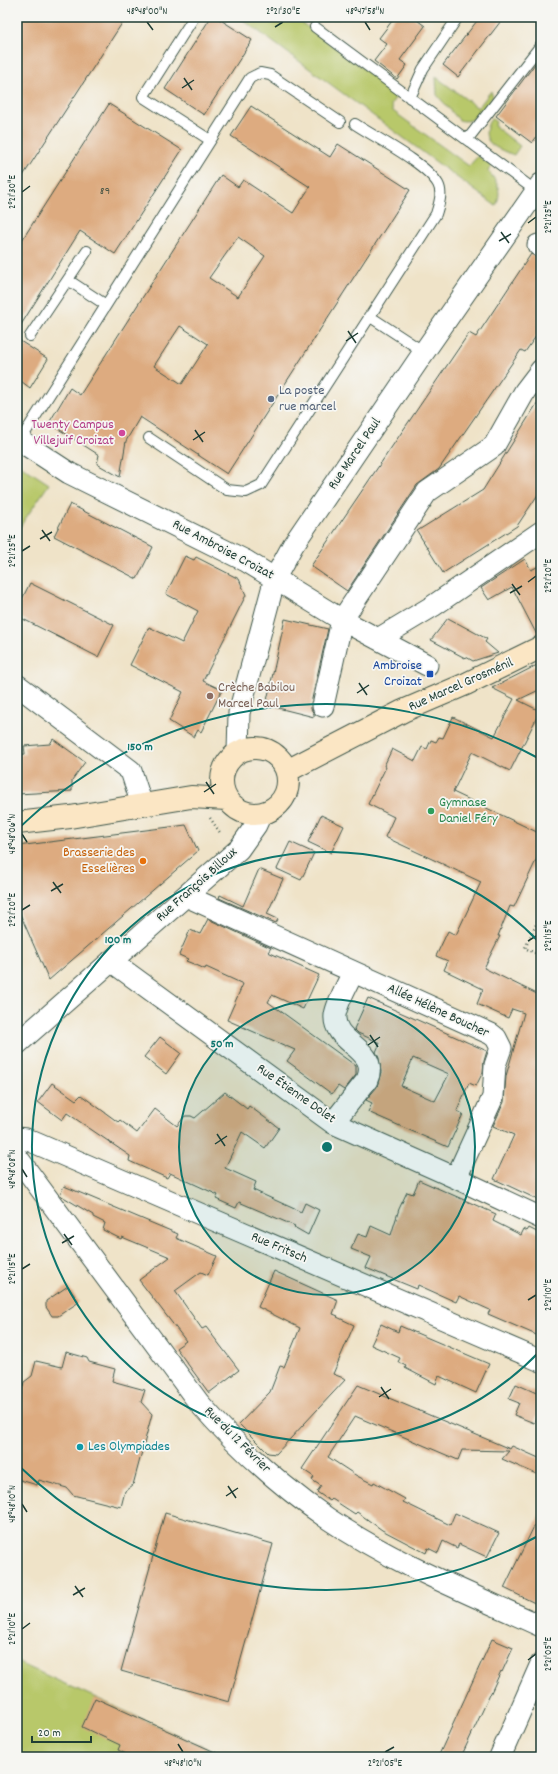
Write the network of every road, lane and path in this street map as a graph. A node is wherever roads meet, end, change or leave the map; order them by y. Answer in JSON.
{"nodes":[{"id":1,"x":194,"y":17,"type":"edge"},
{"id":2,"x":458,"y":17,"type":"edge"},
{"id":3,"x":315,"y":27,"type":"dead end"},
{"id":4,"x":541,"y":45,"type":"edge"},
{"id":5,"x":410,"y":98,"type":"junction"},
{"id":6,"x":340,"y":122,"type":"dead end"},
{"id":7,"x":355,"y":124,"type":"dead end"},
{"id":8,"x":210,"y":140,"type":"junction"},
{"id":9,"x":467,"y":140,"type":"junction"},
{"id":10,"x":539,"y":188,"type":"edge"},
{"id":11,"x":86,"y":251,"type":"dead end"},
{"id":12,"x":68,"y":280,"type":"junction"},
{"id":13,"x":106,"y":305,"type":"junction"},
{"id":14,"x":370,"y":316,"type":"junction"},
{"id":15,"x":30,"y":336,"type":"dead end"},
{"id":16,"x":424,"y":352,"type":"junction"},
{"id":17,"x":541,"y":370,"type":"edge"},
{"id":18,"x":149,"y":438,"type":"dead end"},
{"id":19,"x":19,"y":440,"type":"edge"},
{"id":20,"x":541,"y":532,"type":"edge"},
{"id":21,"x":275,"y":578,"type":"junction"},
{"id":22,"x":342,"y":620,"type":"junction"},
{"id":23,"x":378,"y":639,"type":"junction"},
{"id":24,"x":541,"y":647,"type":"edge"},
{"id":25,"x":427,"y":665,"type":"dead end"},
{"id":26,"x":17,"y":685,"type":"edge"},
{"id":27,"x":323,"y":706,"type":"dead end"},
{"id":28,"x":238,"y":752,"type":"junction"},
{"id":29,"x":223,"y":771,"type":"junction"},
{"id":30,"x":287,"y":771,"type":"junction"},
{"id":31,"x":191,"y":797,"type":"junction"},
{"id":32,"x":227,"y":798,"type":"junction"},
{"id":33,"x":142,"y":805,"type":"junction"},
{"id":34,"x":261,"y":814,"type":"junction"},
{"id":35,"x":17,"y":823,"type":"edge"},
{"id":36,"x":186,"y":896,"type":"junction"},
{"id":37,"x":541,"y":914,"type":"edge"},
{"id":38,"x":541,"y":956,"type":"edge"},
{"id":39,"x":111,"y":961,"type":"junction"},
{"id":40,"x":354,"y":972,"type":"junction"},
{"id":41,"x":17,"y":1044,"type":"edge"},
{"id":42,"x":333,"y":1123,"type":"junction"},
{"id":43,"x":17,"y":1138,"type":"edge"},
{"id":44,"x":17,"y":1157,"type":"edge"},
{"id":45,"x":456,"y":1178,"type":"junction"},
{"id":46,"x":541,"y":1218,"type":"edge"},
{"id":47,"x":541,"y":1361,"type":"edge"},
{"id":48,"x":541,"y":1626,"type":"edge"},
{"id":49,"x":541,"y":1664,"type":"edge"},
{"id":50,"x":502,"y":1756,"type":"edge"}],
"edges":[{"from":1,"to":8,"type":"lane"},
{"from":2,"to":5,"type":"lane"},
{"from":3,"to":5,"type":"lane"},
{"from":4,"to":9,"type":"lane"},
{"from":5,"to":9,"type":"lane"},
{"from":6,"to":8,"type":"lane"},
{"from":7,"to":14,"type":"lane"},
{"from":8,"to":13,"type":"lane"},
{"from":9,"to":10,"type":"lane"},
{"from":10,"to":16,"type":"street","name":"Rue Marcel Paul"},
{"from":11,"to":12,"type":"lane"},
{"from":12,"to":13,"type":"lane"},
{"from":12,"to":15,"type":"lane"},
{"from":13,"to":19,"type":"lane"},
{"from":14,"to":16,"type":"lane"},
{"from":14,"to":18,"type":"lane"},
{"from":16,"to":21,"type":"street","name":"Rue Marcel Paul"},
{"from":17,"to":22,"type":"street"},
{"from":19,"to":21,"type":"street","name":"Rue Ambroise Croizat"},
{"from":20,"to":23,"type":"street"},
{"from":21,"to":22,"type":"street","name":"Rue Ambroise Croizat"},
{"from":21,"to":28,"type":"street","name":"Rue Marcel Paul"},
{"from":22,"to":23,"type":"street","name":"Rue Ambroise Croizat"},
{"from":22,"to":27,"type":"street"},
{"from":23,"to":25,"type":"street","name":"Rue Ambroise Croizat"},
{"from":24,"to":30,"type":"street","name":"Rue Marcel Grosménil"},
{"from":26,"to":33,"type":"street"},
{"from":28,"to":29,"type":"street"},
{"from":28,"to":30,"type":"street"},
{"from":29,"to":31,"type":"street"},
{"from":29,"to":32,"type":"street"},
{"from":30,"to":34,"type":"street"},
{"from":31,"to":32,"type":"street"},
{"from":31,"to":33,"type":"street"},
{"from":32,"to":34,"type":"street"},
{"from":33,"to":35,"type":"street"},
{"from":34,"to":36,"type":"street","name":"Rue François Billoux"},
{"from":36,"to":39,"type":"street","name":"Rue François Billoux"},
{"from":36,"to":40,"type":"street","name":"Allée Hélène Boucher"},
{"from":37,"to":38,"type":"path"},
{"from":39,"to":41,"type":"street","name":"Rue François Billoux"},
{"from":39,"to":42,"type":"street","name":"Rue Étienne Dolet"},
{"from":40,"to":42,"type":"street"},
{"from":40,"to":45,"type":"street","name":"Allée Hélène Boucher"},
{"from":42,"to":45,"type":"street","name":"Rue Étienne Dolet"},
{"from":43,"to":47,"type":"street","name":"Rue Fritsch"},
{"from":44,"to":48,"type":"street","name":"Rue du 12 Février"},
{"from":45,"to":46,"type":"street","name":"Rue Étienne Dolet"},
{"from":49,"to":50,"type":"street"}]}
